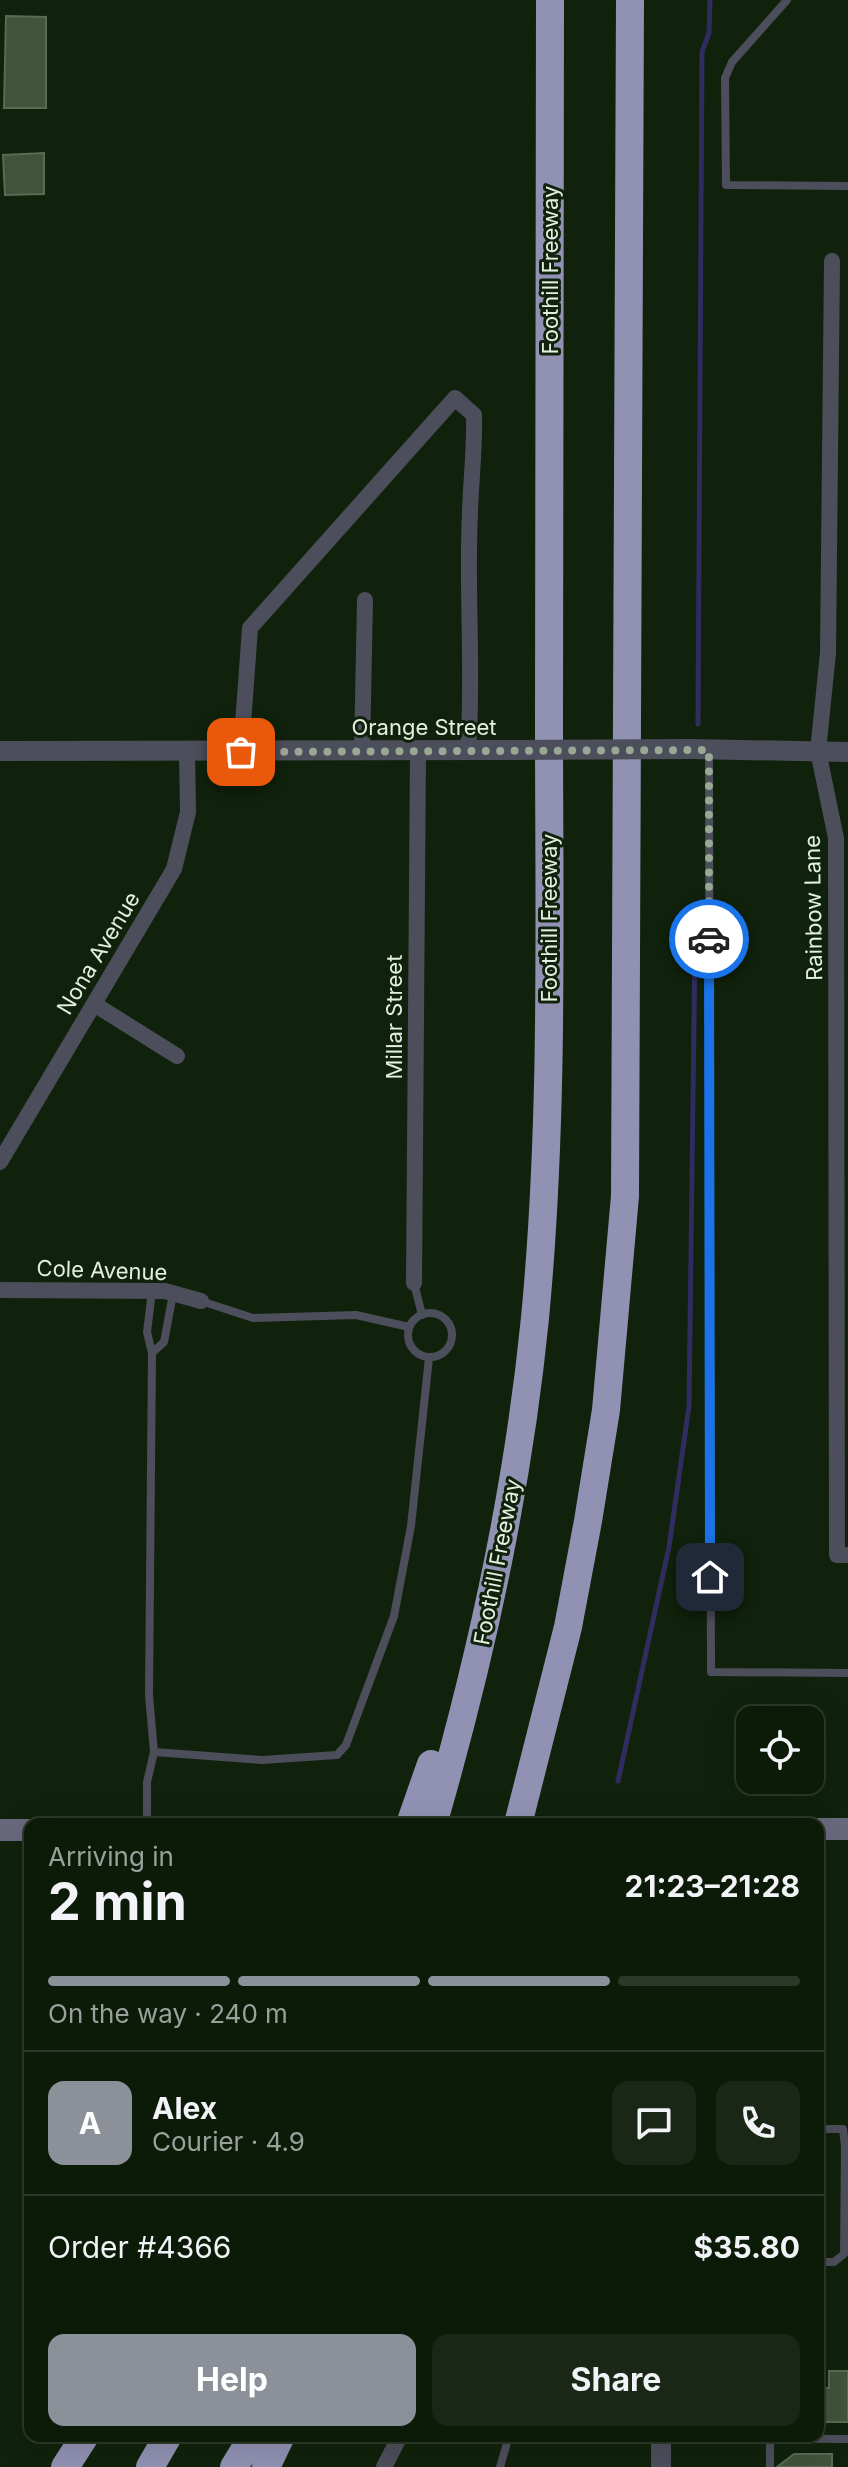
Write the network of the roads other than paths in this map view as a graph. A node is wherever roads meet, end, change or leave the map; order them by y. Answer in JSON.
{"nodes":[{"id":1,"x":550,"y":0,"type":"edge"},
{"id":2,"x":630,"y":0,"type":"edge"},
{"id":3,"x":787,"y":0,"type":"edge"},
{"id":4,"x":848,"y":186,"type":"edge"},
{"id":5,"x":832,"y":261,"type":"dead end"},
{"id":6,"x":365,"y":600,"type":"dead end"},
{"id":7,"x":700,"y":749,"type":"junction"},
{"id":8,"x":0,"y":751,"type":"edge"},
{"id":9,"x":418,"y":751,"type":"junction"},
{"id":10,"x":468,"y":751,"type":"junction"},
{"id":11,"x":818,"y":751,"type":"junction"},
{"id":12,"x":187,"y":752,"type":"junction"},
{"id":13,"x":241,"y":752,"type":"junction"},
{"id":14,"x":362,"y":752,"type":"junction"},
{"id":15,"x":848,"y":752,"type":"edge"},
{"id":16,"x":94,"y":1004,"type":"junction"},
{"id":17,"x":177,"y":1056,"type":"dead end"},
{"id":18,"x":0,"y":1162,"type":"edge"},
{"id":19,"x":414,"y":1283,"type":"joint"},
{"id":20,"x":0,"y":1290,"type":"edge"},
{"id":21,"x":152,"y":1291,"type":"junction"},
{"id":22,"x":173,"y":1294,"type":"junction"},
{"id":23,"x":201,"y":1301,"type":"joint"},
{"id":24,"x":422,"y":1315,"type":"junction"},
{"id":25,"x":409,"y":1327,"type":"junction"},
{"id":26,"x":152,"y":1353,"type":"junction"},
{"id":27,"x":429,"y":1358,"type":"junction"},
{"id":28,"x":523,"y":1420,"type":"junction"},
{"id":29,"x":842,"y":1555,"type":"edge"},
{"id":30,"x":848,"y":1673,"type":"edge"},
{"id":31,"x":154,"y":1752,"type":"junction"},
{"id":32,"x":147,"y":1818,"type":"edge"},
{"id":33,"x":412,"y":1818,"type":"edge"},
{"id":34,"x":435,"y":1818,"type":"edge"},
{"id":35,"x":520,"y":1818,"type":"edge"},
{"id":36,"x":824,"y":1829,"type":"edge"},
{"id":37,"x":848,"y":1829,"type":"edge"},
{"id":38,"x":0,"y":1830,"type":"edge"},
{"id":39,"x":24,"y":1830,"type":"edge"},
{"id":40,"x":824,"y":2129,"type":"edge"},
{"id":41,"x":824,"y":2262,"type":"edge"},
{"id":42,"x":824,"y":2439,"type":"edge"},
{"id":43,"x":848,"y":2439,"type":"edge"},
{"id":44,"x":81,"y":2442,"type":"edge"},
{"id":45,"x":165,"y":2442,"type":"edge"},
{"id":46,"x":249,"y":2442,"type":"edge"},
{"id":47,"x":278,"y":2442,"type":"edge"},
{"id":48,"x":397,"y":2442,"type":"edge"},
{"id":49,"x":507,"y":2442,"type":"edge"},
{"id":50,"x":661,"y":2442,"type":"edge"},
{"id":51,"x":770,"y":2442,"type":"edge"},
{"id":52,"x":65,"y":2467,"type":"edge"},
{"id":53,"x":150,"y":2467,"type":"edge"},
{"id":54,"x":234,"y":2467,"type":"edge"},
{"id":55,"x":266,"y":2467,"type":"edge"},
{"id":56,"x":384,"y":2467,"type":"edge"},
{"id":57,"x":500,"y":2467,"type":"edge"},
{"id":58,"x":661,"y":2467,"type":"edge"},
{"id":59,"x":770,"y":2467,"type":"edge"}],
"edges":[{"from":1,"to":28,"type":"highway","name":"Foothill Freeway"},
{"from":2,"to":35,"type":"highway"},
{"from":3,"to":4,"type":"lane"},
{"from":5,"to":11,"type":"street","name":"Rainbow Lane"},
{"from":6,"to":14,"type":"street"},
{"from":7,"to":10,"type":"street","name":"Orange Street","bridge":true},
{"from":7,"to":11,"type":"street","name":"Orange Street"},
{"from":7,"to":30,"type":"lane"},
{"from":8,"to":12,"type":"street","name":"Orange Street"},
{"from":9,"to":10,"type":"street","name":"Orange Street"},
{"from":9,"to":14,"type":"street","name":"Orange Street"},
{"from":9,"to":19,"type":"street","name":"Millar Street"},
{"from":10,"to":13,"type":"street"},
{"from":11,"to":15,"type":"street","name":"Orange Street"},
{"from":11,"to":29,"type":"street","name":"Rainbow Lane"},
{"from":12,"to":13,"type":"street","name":"Orange Street"},
{"from":12,"to":16,"type":"street","name":"Nona Avenue"},
{"from":13,"to":14,"type":"street","name":"Orange Street"},
{"from":16,"to":17,"type":"street"},
{"from":16,"to":18,"type":"street","name":"Nona Avenue"},
{"from":19,"to":24,"type":"lane"},
{"from":20,"to":21,"type":"street","name":"Cole Avenue"},
{"from":21,"to":22,"type":"street","name":"Cole Avenue"},
{"from":21,"to":26,"type":"lane"},
{"from":22,"to":23,"type":"street","name":"Cole Avenue"},
{"from":22,"to":26,"type":"lane"},
{"from":23,"to":25,"type":"lane"},
{"from":24,"to":25,"type":"lane"},
{"from":24,"to":27,"type":"lane"},
{"from":25,"to":27,"type":"lane"},
{"from":26,"to":31,"type":"lane"},
{"from":27,"to":31,"type":"lane"},
{"from":28,"to":33,"type":"highway"},
{"from":28,"to":34,"type":"highway","name":"Foothill Freeway"},
{"from":31,"to":32,"type":"lane"},
{"from":36,"to":37,"type":"main road"},
{"from":38,"to":39,"type":"main road"},
{"from":40,"to":41,"type":"lane"},
{"from":42,"to":43,"type":"lane"},
{"from":44,"to":52,"type":"highway"},
{"from":45,"to":53,"type":"highway"},
{"from":46,"to":54,"type":"highway"},
{"from":47,"to":55,"type":"highway"},
{"from":48,"to":56,"type":"street"},
{"from":49,"to":57,"type":"lane"},
{"from":50,"to":58,"type":"street"},
{"from":51,"to":59,"type":"lane"}]}
